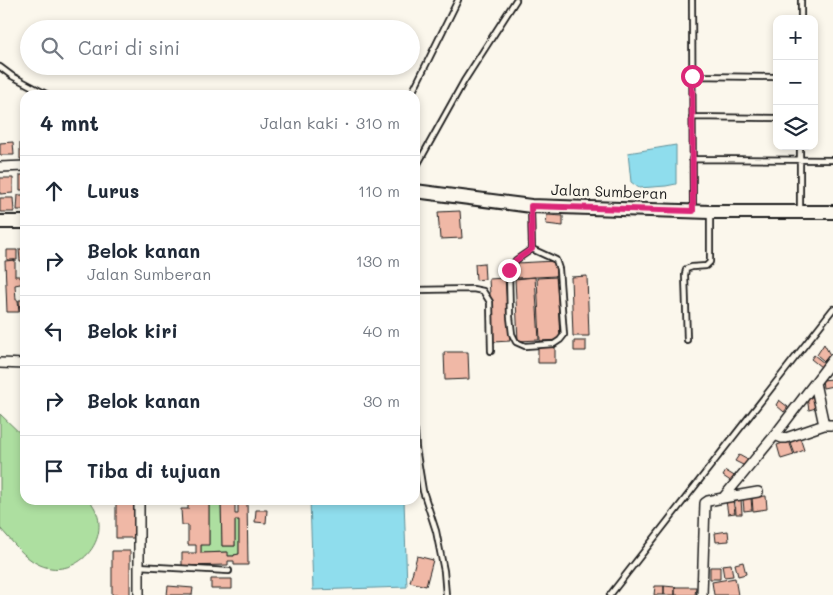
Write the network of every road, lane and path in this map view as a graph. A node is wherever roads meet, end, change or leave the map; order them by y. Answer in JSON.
{"nodes":[{"id":1,"x":458,"y":0,"type":"edge"},
{"id":2,"x":516,"y":0,"type":"edge"},
{"id":3,"x":692,"y":0,"type":"edge"},
{"id":4,"x":801,"y":0,"type":"edge"},
{"id":5,"x":801,"y":15,"type":"edge"},
{"id":6,"x":0,"y":67,"type":"edge"},
{"id":7,"x":692,"y":76,"type":"junction"},
{"id":8,"x":773,"y":77,"type":"edge"},
{"id":9,"x":39,"y":90,"type":"edge"},
{"id":10,"x":414,"y":90,"type":"edge"},
{"id":11,"x":692,"y":116,"type":"junction"},
{"id":12,"x":773,"y":118,"type":"edge"},
{"id":13,"x":800,"y":150,"type":"edge"},
{"id":14,"x":692,"y":159,"type":"junction"},
{"id":15,"x":420,"y":160,"type":"edge"},
{"id":16,"x":800,"y":160,"type":"junction"},
{"id":17,"x":833,"y":160,"type":"edge"},
{"id":18,"x":20,"y":166,"type":"edge"},
{"id":19,"x":0,"y":167,"type":"edge"},
{"id":20,"x":420,"y":192,"type":"edge"},
{"id":21,"x":531,"y":206,"type":"junction"},
{"id":22,"x":693,"y":211,"type":"junction"},
{"id":23,"x":710,"y":212,"type":"junction"},
{"id":24,"x":800,"y":212,"type":"junction"},
{"id":25,"x":833,"y":212,"type":"edge"},
{"id":26,"x":0,"y":222,"type":"edge"},
{"id":27,"x":20,"y":222,"type":"edge"},
{"id":28,"x":532,"y":249,"type":"junction"},
{"id":29,"x":420,"y":290,"type":"edge"},
{"id":30,"x":833,"y":308,"type":"edge"},
{"id":31,"x":687,"y":340,"type":"dead end"},
{"id":32,"x":491,"y":351,"type":"dead end"},
{"id":33,"x":833,"y":360,"type":"edge"},
{"id":34,"x":0,"y":363,"type":"edge"},
{"id":35,"x":20,"y":364,"type":"edge"},
{"id":36,"x":815,"y":383,"type":"junction"},
{"id":37,"x":829,"y":425,"type":"edge"},
{"id":38,"x":775,"y":435,"type":"junction"},
{"id":39,"x":420,"y":473,"type":"edge"},
{"id":40,"x":758,"y":492,"type":"dead end"},
{"id":41,"x":723,"y":498,"type":"junction"},
{"id":42,"x":139,"y":505,"type":"edge"},
{"id":43,"x":138,"y":566,"type":"junction"},
{"id":44,"x":229,"y":571,"type":"dead end"},
{"id":45,"x":139,"y":595,"type":"edge"},
{"id":46,"x":446,"y":595,"type":"edge"},
{"id":47,"x":610,"y":595,"type":"edge"},
{"id":48,"x":702,"y":595,"type":"edge"}],
"edges":[{"from":1,"to":10,"type":"lane"},
{"from":2,"to":15,"type":"lane"},
{"from":3,"to":7,"type":"lane"},
{"from":4,"to":5,"type":"lane"},
{"from":6,"to":9,"type":"lane"},
{"from":7,"to":8,"type":"lane"},
{"from":7,"to":11,"type":"lane"},
{"from":11,"to":12,"type":"lane"},
{"from":11,"to":14,"type":"lane"},
{"from":13,"to":16,"type":"lane"},
{"from":14,"to":16,"type":"lane"},
{"from":14,"to":22,"type":"lane"},
{"from":16,"to":17,"type":"lane"},
{"from":16,"to":24,"type":"lane"},
{"from":18,"to":19,"type":"street"},
{"from":20,"to":21,"type":"street","name":"Jalan Sumberan"},
{"from":21,"to":22,"type":"street","name":"Jalan Sumberan"},
{"from":21,"to":28,"type":"lane"},
{"from":22,"to":23,"type":"street","name":"Jalan Sumberan"},
{"from":23,"to":24,"type":"street","name":"Jalan Sumberan"},
{"from":23,"to":31,"type":"lane"},
{"from":24,"to":25,"type":"street","name":"Jalan Sumberan"},
{"from":26,"to":27,"type":"street"},
{"from":28,"to":28,"type":"lane"},
{"from":29,"to":32,"type":"lane"},
{"from":30,"to":47,"type":"lane"},
{"from":33,"to":36,"type":"street"},
{"from":34,"to":35,"type":"street"},
{"from":36,"to":37,"type":"street"},
{"from":36,"to":38,"type":"street"},
{"from":37,"to":38,"type":"street"},
{"from":38,"to":41,"type":"street"},
{"from":39,"to":46,"type":"lane"},
{"from":40,"to":41,"type":"street"},
{"from":41,"to":48,"type":"street"},
{"from":42,"to":43,"type":"street"},
{"from":43,"to":44,"type":"lane"},
{"from":43,"to":45,"type":"street"}]}
